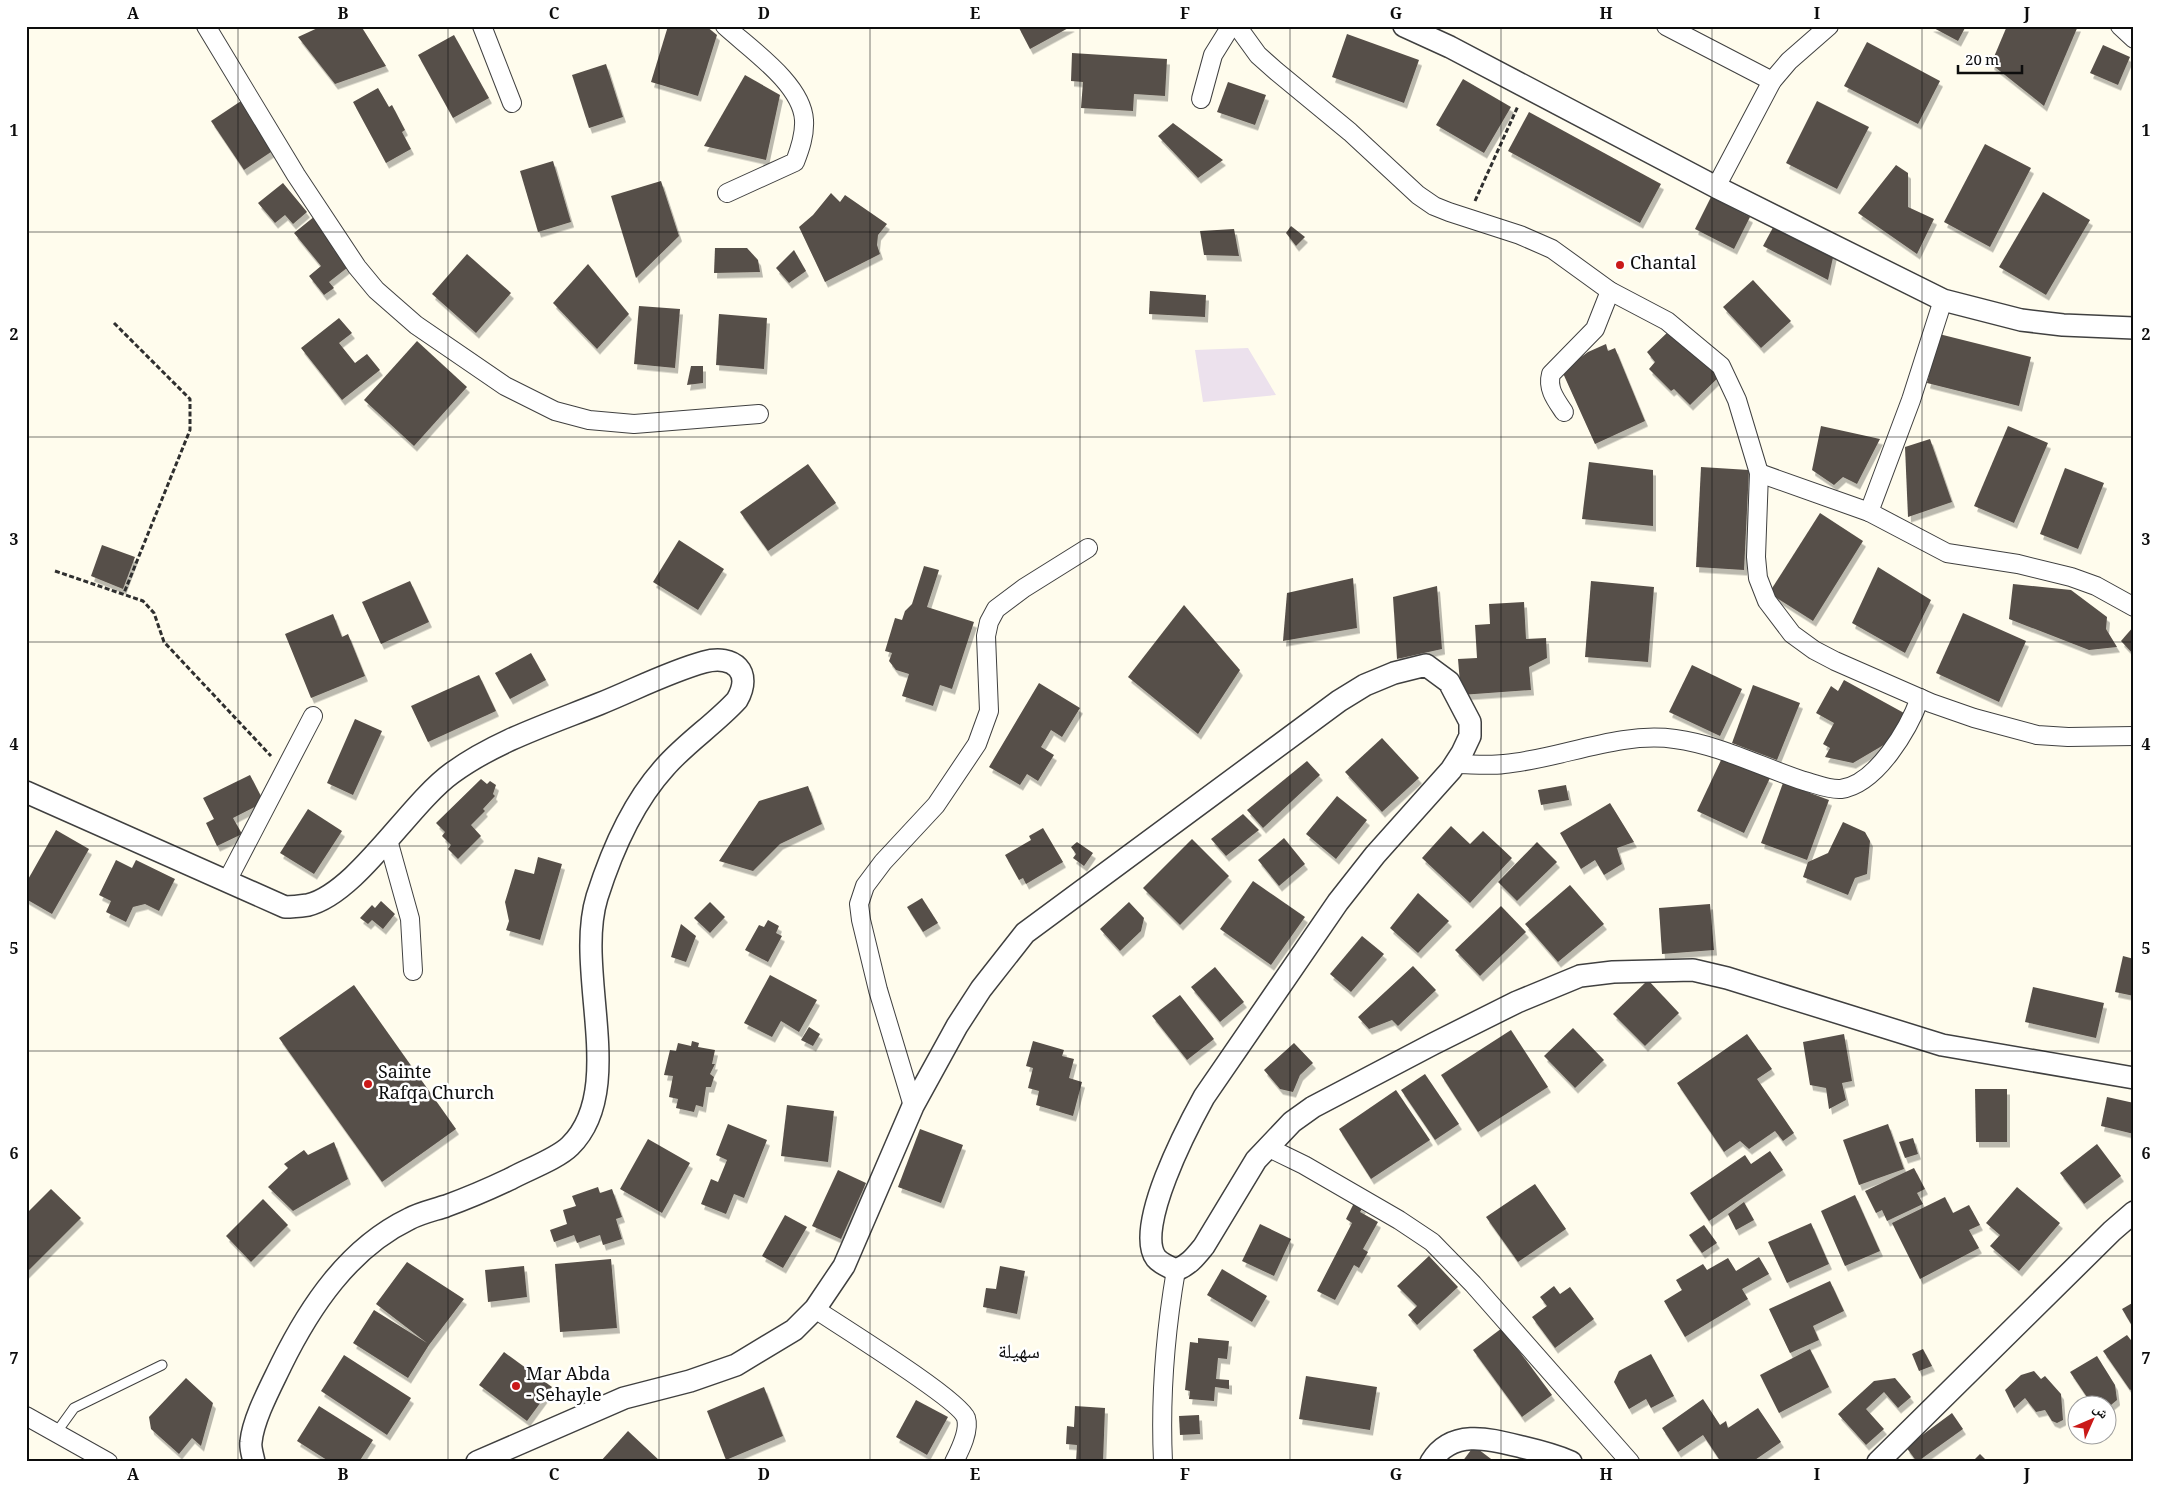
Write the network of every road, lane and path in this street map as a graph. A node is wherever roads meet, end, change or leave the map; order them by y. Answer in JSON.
{"nodes":[{"id":1,"x":206,"y":26,"type":"edge"},
{"id":2,"x":482,"y":26,"type":"edge"},
{"id":3,"x":725,"y":26,"type":"edge"},
{"id":4,"x":1231,"y":26,"type":"edge"},
{"id":5,"x":1236,"y":26,"type":"edge"},
{"id":6,"x":1404,"y":26,"type":"edge"},
{"id":7,"x":1666,"y":26,"type":"edge"},
{"id":8,"x":1829,"y":26,"type":"edge"},
{"id":9,"x":2120,"y":26,"type":"edge"},
{"id":10,"x":2134,"y":39,"type":"edge"},
{"id":11,"x":1772,"y":81,"type":"junction"},
{"id":12,"x":1526,"y":88,"type":"junction"},
{"id":13,"x":1201,"y":100,"type":"dead end"},
{"id":14,"x":512,"y":103,"type":"dead end"},
{"id":15,"x":1716,"y":187,"type":"junction"},
{"id":16,"x":727,"y":193,"type":"dead end"},
{"id":17,"x":1468,"y":216,"type":"junction"},
{"id":18,"x":1610,"y":291,"type":"junction"},
{"id":19,"x":1943,"y":300,"type":"junction"},
{"id":20,"x":114,"y":322,"type":"dead end"},
{"id":21,"x":2134,"y":328,"type":"edge"},
{"id":22,"x":1564,"y":412,"type":"dead end"},
{"id":23,"x":758,"y":414,"type":"dead end"},
{"id":24,"x":1759,"y":473,"type":"junction"},
{"id":25,"x":1869,"y":512,"type":"junction"},
{"id":26,"x":1088,"y":548,"type":"dead end"},
{"id":27,"x":55,"y":571,"type":"dead end"},
{"id":28,"x":124,"y":593,"type":"junction"},
{"id":29,"x":2134,"y":607,"type":"edge"},
{"id":30,"x":1920,"y":698,"type":"junction"},
{"id":31,"x":313,"y":716,"type":"dead end"},
{"id":32,"x":2134,"y":736,"type":"edge"},
{"id":33,"x":1455,"y":764,"type":"junction"},
{"id":34,"x":284,"y":770,"type":"junction"},
{"id":35,"x":26,"y":792,"type":"edge"},
{"id":36,"x":388,"y":840,"type":"junction"},
{"id":37,"x":227,"y":881,"type":"junction"},
{"id":38,"x":413,"y":971,"type":"dead end"},
{"id":39,"x":2134,"y":1078,"type":"edge"},
{"id":40,"x":913,"y":1106,"type":"junction"},
{"id":41,"x":1266,"y":1147,"type":"junction"},
{"id":42,"x":2134,"y":1212,"type":"edge"},
{"id":43,"x":1176,"y":1270,"type":"junction"},
{"id":44,"x":815,"y":1309,"type":"junction"},
{"id":45,"x":162,"y":1366,"type":"dead end"},
{"id":46,"x":26,"y":1416,"type":"edge"},
{"id":47,"x":56,"y":1433,"type":"junction"},
{"id":48,"x":108,"y":1462,"type":"edge"},
{"id":49,"x":254,"y":1462,"type":"edge"},
{"id":50,"x":477,"y":1462,"type":"edge"},
{"id":51,"x":954,"y":1462,"type":"edge"},
{"id":52,"x":1163,"y":1462,"type":"edge"},
{"id":53,"x":1431,"y":1462,"type":"edge"},
{"id":54,"x":1571,"y":1462,"type":"edge"},
{"id":55,"x":1630,"y":1462,"type":"edge"},
{"id":56,"x":1878,"y":1462,"type":"edge"}],
"edges":[{"from":1,"to":23,"type":"street"},
{"from":2,"to":14,"type":"street"},
{"from":3,"to":16,"type":"street"},
{"from":4,"to":13,"type":"street"},
{"from":5,"to":17,"type":"street"},
{"from":6,"to":12,"type":"street"},
{"from":7,"to":11,"type":"street"},
{"from":8,"to":11,"type":"street"},
{"from":9,"to":10,"type":"street"},
{"from":11,"to":15,"type":"street"},
{"from":12,"to":15,"type":"street"},
{"from":12,"to":17,"type":"path"},
{"from":15,"to":19,"type":"street"},
{"from":17,"to":18,"type":"street"},
{"from":18,"to":22,"type":"street"},
{"from":18,"to":24,"type":"street"},
{"from":19,"to":21,"type":"street"},
{"from":19,"to":25,"type":"street"},
{"from":20,"to":28,"type":"path"},
{"from":24,"to":25,"type":"street"},
{"from":24,"to":30,"type":"street"},
{"from":25,"to":29,"type":"street"},
{"from":26,"to":40,"type":"street"},
{"from":27,"to":28,"type":"path"},
{"from":28,"to":34,"type":"path"},
{"from":30,"to":32,"type":"street"},
{"from":30,"to":33,"type":"street"},
{"from":31,"to":34,"type":"street"},
{"from":33,"to":40,"type":"street"},
{"from":33,"to":43,"type":"street"},
{"from":34,"to":37,"type":"street"},
{"from":35,"to":37,"type":"street"},
{"from":36,"to":37,"type":"street"},
{"from":36,"to":38,"type":"street"},
{"from":36,"to":49,"type":"street"},
{"from":39,"to":41,"type":"street"},
{"from":40,"to":44,"type":"street"},
{"from":41,"to":43,"type":"street"},
{"from":41,"to":55,"type":"street"},
{"from":42,"to":56,"type":"street"},
{"from":43,"to":52,"type":"street"},
{"from":44,"to":50,"type":"street"},
{"from":44,"to":51,"type":"street"},
{"from":45,"to":47,"type":"lane"},
{"from":46,"to":47,"type":"street"},
{"from":47,"to":48,"type":"street"},
{"from":53,"to":54,"type":"street"}]}
